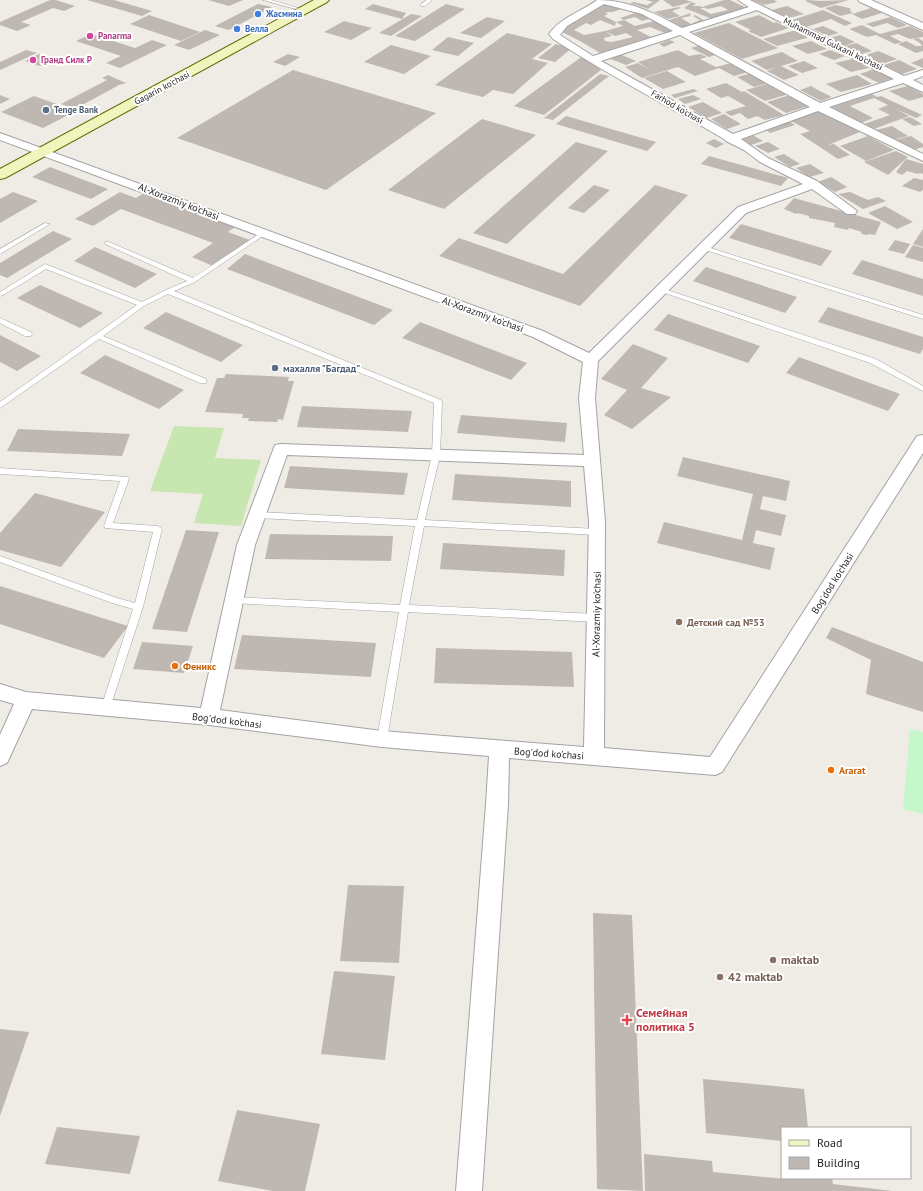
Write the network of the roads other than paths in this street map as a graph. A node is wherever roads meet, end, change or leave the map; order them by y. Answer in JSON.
{"nodes":[{"id":1,"x":265,"y":0,"type":"edge"},
{"id":2,"x":310,"y":0,"type":"edge"},
{"id":3,"x":323,"y":0,"type":"edge"},
{"id":4,"x":430,"y":0,"type":"edge"},
{"id":5,"x":603,"y":0,"type":"edge"},
{"id":6,"x":743,"y":0,"type":"edge"},
{"id":7,"x":863,"y":0,"type":"edge"},
{"id":8,"x":423,"y":5,"type":"dead end"},
{"id":9,"x":758,"y":7,"type":"junction"},
{"id":10,"x":296,"y":8,"type":"junction"},
{"id":11,"x":923,"y":27,"type":"edge"},
{"id":12,"x":684,"y":32,"type":"junction"},
{"id":13,"x":592,"y":60,"type":"junction"},
{"id":14,"x":923,"y":73,"type":"edge"},
{"id":15,"x":904,"y":79,"type":"junction"},
{"id":16,"x":923,"y":89,"type":"edge"},
{"id":17,"x":819,"y":107,"type":"junction"},
{"id":18,"x":0,"y":136,"type":"edge"},
{"id":19,"x":730,"y":139,"type":"junction"},
{"id":20,"x":37,"y":150,"type":"junction"},
{"id":21,"x":923,"y":158,"type":"edge"},
{"id":22,"x":0,"y":165,"type":"edge"},
{"id":23,"x":0,"y":175,"type":"edge"},
{"id":24,"x":813,"y":184,"type":"junction"},
{"id":25,"x":850,"y":211,"type":"dead end"},
{"id":26,"x":46,"y":224,"type":"dead end"},
{"id":27,"x":264,"y":233,"type":"junction"},
{"id":28,"x":108,"y":243,"type":"dead end"},
{"id":29,"x":704,"y":248,"type":"junction"},
{"id":30,"x":0,"y":252,"type":"edge"},
{"id":31,"x":193,"y":281,"type":"junction"},
{"id":32,"x":661,"y":290,"type":"junction"},
{"id":33,"x":168,"y":291,"type":"junction"},
{"id":34,"x":0,"y":295,"type":"edge"},
{"id":35,"x":142,"y":305,"type":"junction"},
{"id":36,"x":923,"y":317,"type":"edge"},
{"id":37,"x":0,"y":320,"type":"edge"},
{"id":38,"x":28,"y":334,"type":"dead end"},
{"id":39,"x":98,"y":336,"type":"junction"},
{"id":40,"x":591,"y":360,"type":"junction"},
{"id":41,"x":204,"y":381,"type":"dead end"},
{"id":42,"x":923,"y":389,"type":"edge"},
{"id":43,"x":0,"y":406,"type":"edge"},
{"id":44,"x":923,"y":440,"type":"edge"},
{"id":45,"x":436,"y":455,"type":"junction"},
{"id":46,"x":592,"y":461,"type":"junction"},
{"id":47,"x":0,"y":471,"type":"edge"},
{"id":48,"x":258,"y":515,"type":"junction"},
{"id":49,"x":420,"y":522,"type":"junction"},
{"id":50,"x":597,"y":532,"type":"junction"},
{"id":51,"x":0,"y":559,"type":"edge"},
{"id":52,"x":233,"y":600,"type":"junction"},
{"id":53,"x":138,"y":607,"type":"junction"},
{"id":54,"x":403,"y":609,"type":"junction"},
{"id":55,"x":596,"y":618,"type":"junction"},
{"id":56,"x":0,"y":692,"type":"edge"},
{"id":57,"x":26,"y":700,"type":"junction"},
{"id":58,"x":106,"y":708,"type":"junction"},
{"id":59,"x":209,"y":717,"type":"junction"},
{"id":60,"x":382,"y":740,"type":"junction"},
{"id":61,"x":499,"y":750,"type":"junction"},
{"id":62,"x":0,"y":757,"type":"edge"},
{"id":63,"x":594,"y":757,"type":"junction"},
{"id":64,"x":468,"y":1191,"type":"edge"}],
"edges":[{"from":1,"to":10,"type":"lane"},
{"from":2,"to":10,"type":"main road","name":"Gagarin ko'chasi"},
{"from":3,"to":20,"type":"main road","name":"Gagarin ko'chasi"},
{"from":4,"to":8,"type":"lane"},
{"from":5,"to":12,"type":"street"},
{"from":5,"to":13,"type":"street","name":"Farhod ko'chasi"},
{"from":6,"to":9,"type":"street","name":"Muhammad Gulxani ko'chasi"},
{"from":7,"to":11,"type":"street"},
{"from":9,"to":12,"type":"street"},
{"from":9,"to":15,"type":"street","name":"Muhammad Gulxani ko'chasi"},
{"from":10,"to":20,"type":"main road","name":"Gagarin ko'chasi"},
{"from":12,"to":13,"type":"street"},
{"from":12,"to":17,"type":"street"},
{"from":13,"to":19,"type":"street","name":"Farhod ko'chasi"},
{"from":14,"to":15,"type":"street"},
{"from":15,"to":16,"type":"street","name":"Muhammad Gulxani ko'chasi"},
{"from":15,"to":17,"type":"street"},
{"from":17,"to":19,"type":"street"},
{"from":17,"to":21,"type":"street"},
{"from":18,"to":20,"type":"street","name":"Al-Xorazmiy ko'chasi"},
{"from":19,"to":24,"type":"street","name":"Farhod ko'chasi"},
{"from":20,"to":22,"type":"main road","name":"Gagarin ko'chasi"},
{"from":20,"to":23,"type":"main road","name":"Gagarin ko'chasi"},
{"from":20,"to":27,"type":"street","name":"Al-Xorazmiy ko'chasi"},
{"from":24,"to":25,"type":"street","name":"Farhod ko'chasi"},
{"from":24,"to":29,"type":"street"},
{"from":26,"to":30,"type":"lane"},
{"from":27,"to":31,"type":"lane"},
{"from":27,"to":40,"type":"street","name":"Al-Xorazmiy ko'chasi"},
{"from":28,"to":31,"type":"lane"},
{"from":29,"to":32,"type":"street"},
{"from":29,"to":36,"type":"lane"},
{"from":31,"to":33,"type":"lane"},
{"from":32,"to":40,"type":"street"},
{"from":32,"to":42,"type":"lane"},
{"from":33,"to":35,"type":"lane"},
{"from":33,"to":45,"type":"lane"},
{"from":34,"to":35,"type":"lane"},
{"from":35,"to":39,"type":"lane"},
{"from":37,"to":38,"type":"lane"},
{"from":39,"to":41,"type":"lane"},
{"from":39,"to":43,"type":"lane"},
{"from":40,"to":46,"type":"street","name":"Al-Xorazmiy ko'chasi"},
{"from":44,"to":63,"type":"street","name":"Bog'dod ko'chasi"},
{"from":45,"to":46,"type":"street"},
{"from":45,"to":48,"type":"street"},
{"from":45,"to":49,"type":"lane"},
{"from":46,"to":50,"type":"street","name":"Al-Xorazmiy ko'chasi"},
{"from":47,"to":53,"type":"lane"},
{"from":48,"to":49,"type":"lane"},
{"from":48,"to":52,"type":"street"},
{"from":49,"to":50,"type":"lane"},
{"from":49,"to":54,"type":"lane"},
{"from":50,"to":55,"type":"street","name":"Al-Xorazmiy ko'chasi"},
{"from":51,"to":53,"type":"lane"},
{"from":52,"to":54,"type":"lane"},
{"from":52,"to":59,"type":"street"},
{"from":53,"to":58,"type":"lane"},
{"from":54,"to":55,"type":"lane"},
{"from":54,"to":60,"type":"lane"},
{"from":55,"to":63,"type":"street","name":"Al-Xorazmiy ko'chasi"},
{"from":56,"to":57,"type":"street","name":"Bog'dod ko'chasi"},
{"from":57,"to":58,"type":"street","name":"Bog'dod ko'chasi"},
{"from":57,"to":62,"type":"street"},
{"from":58,"to":59,"type":"street","name":"Bog'dod ko'chasi"},
{"from":59,"to":60,"type":"street","name":"Bog'dod ko'chasi"},
{"from":60,"to":61,"type":"street","name":"Bog'dod ko'chasi"},
{"from":61,"to":63,"type":"street","name":"Bog'dod ko'chasi"},
{"from":61,"to":64,"type":"street"}]}
